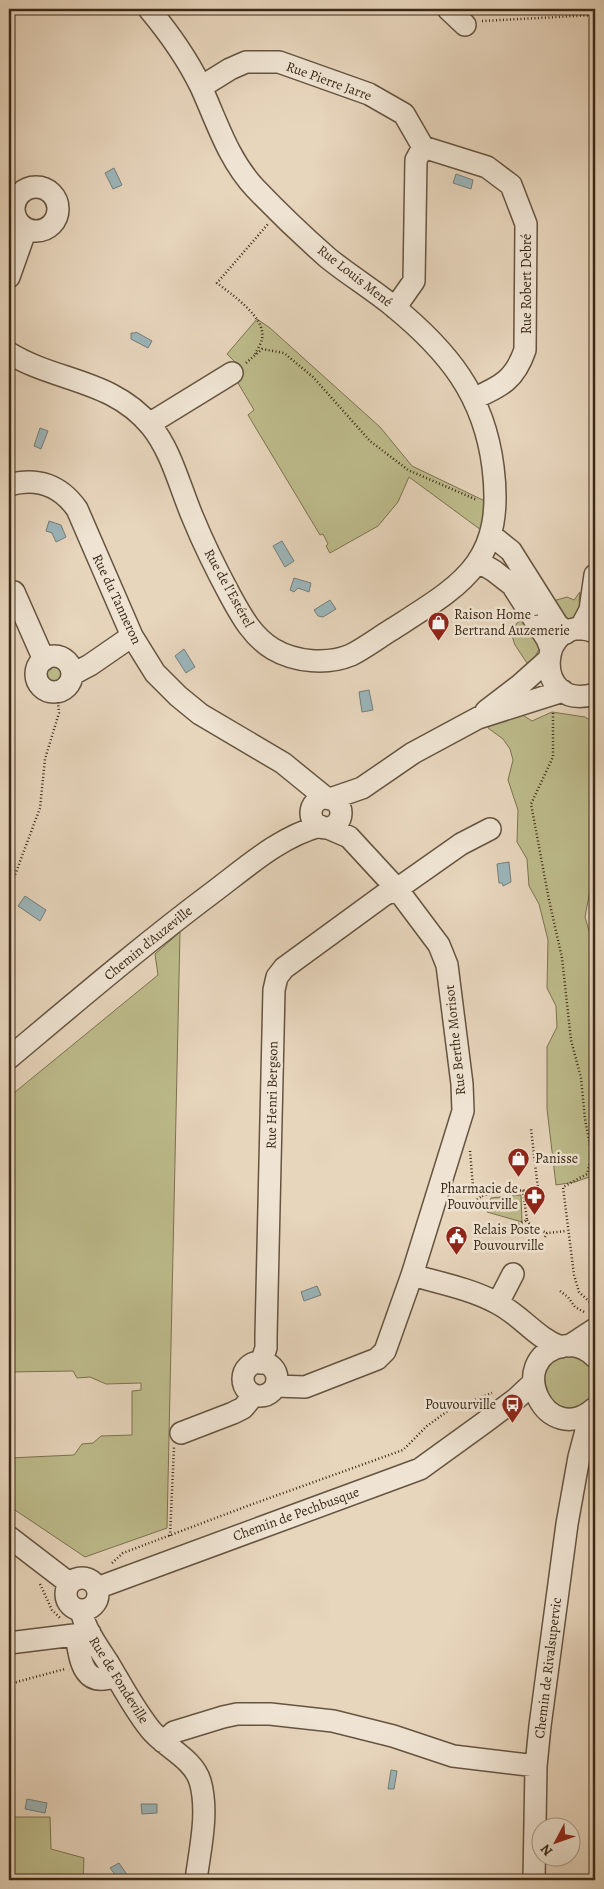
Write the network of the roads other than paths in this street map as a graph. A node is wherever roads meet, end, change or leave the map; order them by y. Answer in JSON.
{"nodes":[{"id":1,"x":149,"y":9,"type":"edge"},
{"id":2,"x":448,"y":9,"type":"edge"},
{"id":3,"x":465,"y":25,"type":"road end"},
{"id":4,"x":201,"y":88,"type":"junction"},
{"id":5,"x":423,"y":147,"type":"junction"},
{"id":6,"x":26,"y":230,"type":"dead end"},
{"id":7,"x":9,"y":277,"type":"edge"},
{"id":8,"x":395,"y":308,"type":"junction"},
{"id":9,"x":9,"y":353,"type":"edge"},
{"id":10,"x":232,"y":373,"type":"road end"},
{"id":11,"x":475,"y":398,"type":"junction"},
{"id":12,"x":149,"y":424,"type":"junction"},
{"id":13,"x":9,"y":485,"type":"edge"},
{"id":14,"x":491,"y":535,"type":"junction"},
{"id":15,"x":479,"y":562,"type":"junction"},
{"id":16,"x":595,"y":576,"type":"edge"},
{"id":17,"x":14,"y":592,"type":"dead end"},
{"id":18,"x":581,"y":631,"type":"edge"},
{"id":19,"x":132,"y":636,"type":"junction"},
{"id":20,"x":550,"y":654,"type":"junction"},
{"id":21,"x":44,"y":660,"type":"junction"},
{"id":22,"x":73,"y":674,"type":"junction"},
{"id":23,"x":563,"y":691,"type":"junction"},
{"id":24,"x":592,"y":698,"type":"edge"},
{"id":25,"x":478,"y":718,"type":"junction"},
{"id":26,"x":326,"y":813,"type":"junction"},
{"id":27,"x":490,"y":829,"type":"dead end"},
{"id":28,"x":397,"y":889,"type":"junction"},
{"id":29,"x":9,"y":1058,"type":"edge"},
{"id":30,"x":513,"y":1274,"type":"dead end"},
{"id":31,"x":412,"y":1275,"type":"junction"},
{"id":32,"x":498,"y":1304,"type":"junction"},
{"id":33,"x":517,"y":1318,"type":"junction"},
{"id":34,"x":593,"y":1323,"type":"edge"},
{"id":35,"x":565,"y":1346,"type":"junction"},
{"id":36,"x":595,"y":1357,"type":"edge"},
{"id":37,"x":261,"y":1362,"type":"junction"},
{"id":38,"x":535,"y":1375,"type":"junction"},
{"id":39,"x":276,"y":1386,"type":"junction"},
{"id":40,"x":254,"y":1395,"type":"junction"},
{"id":41,"x":593,"y":1410,"type":"edge"},
{"id":42,"x":550,"y":1412,"type":"junction"},
{"id":43,"x":485,"y":1422,"type":"junction"},
{"id":44,"x":181,"y":1433,"type":"road end"},
{"id":45,"x":579,"y":1457,"type":"junction"},
{"id":46,"x":9,"y":1537,"type":"edge"},
{"id":47,"x":70,"y":1583,"type":"junction"},
{"id":48,"x":103,"y":1585,"type":"junction"},
{"id":49,"x":81,"y":1610,"type":"junction"},
{"id":50,"x":83,"y":1634,"type":"junction"},
{"id":51,"x":9,"y":1643,"type":"edge"},
{"id":52,"x":115,"y":1676,"type":"junction"},
{"id":53,"x":163,"y":1742,"type":"junction"},
{"id":54,"x":536,"y":1766,"type":"junction"},
{"id":55,"x":196,"y":1880,"type":"edge"},
{"id":56,"x":534,"y":1880,"type":"edge"}],
"edges":[{"from":1,"to":4,"type":"street","name":"Rue Louis Mené"},
{"from":2,"to":3,"type":"street"},
{"from":4,"to":5,"type":"street","name":"Rue Pierre Jarre"},
{"from":4,"to":8,"type":"street","name":"Rue Louis Mené"},
{"from":5,"to":8,"type":"street"},
{"from":5,"to":11,"type":"street","name":"Rue Robert Debré"},
{"from":6,"to":7,"type":"street"},
{"from":8,"to":11,"type":"street","name":"Rue Louis Mené"},
{"from":9,"to":12,"type":"street","name":"Rue de l'Estérel"},
{"from":10,"to":12,"type":"street"},
{"from":11,"to":14,"type":"street","name":"Rue Louis Mené"},
{"from":12,"to":15,"type":"street","name":"Rue de l'Estérel"},
{"from":13,"to":19,"type":"street","name":"Rue du Tanneron"},
{"from":14,"to":15,"type":"street","name":"Rue Louis Mené"},
{"from":14,"to":18,"type":"street"},
{"from":15,"to":20,"type":"street"},
{"from":16,"to":18,"type":"street","name":"Chemin d'Auzeville"},
{"from":17,"to":21,"type":"street"},
{"from":18,"to":20,"type":"street","name":"Chemin d'Auzeville"},
{"from":19,"to":22,"type":"street"},
{"from":19,"to":26,"type":"street","name":"Rue du Tanneron"},
{"from":20,"to":23,"type":"street"},
{"from":20,"to":25,"type":"street","name":"Chemin d'Auzeville"},
{"from":21,"to":22,"type":"street"},
{"from":21,"to":22,"type":"street"},
{"from":23,"to":24,"type":"street"},
{"from":23,"to":25,"type":"street","name":"Chemin d'Auzeville"},
{"from":25,"to":26,"type":"street","name":"Chemin d'Auzeville"},
{"from":26,"to":28,"type":"street","name":"Rue Berthe Morisot"},
{"from":26,"to":29,"type":"street","name":"Chemin d'Auzeville"},
{"from":27,"to":28,"type":"street"},
{"from":28,"to":31,"type":"street","name":"Rue Berthe Morisot"},
{"from":28,"to":37,"type":"street","name":"Rue Henri Bergson"},
{"from":30,"to":32,"type":"street"},
{"from":31,"to":32,"type":"street"},
{"from":31,"to":39,"type":"street"},
{"from":32,"to":33,"type":"street"},
{"from":33,"to":35,"type":"street"},
{"from":33,"to":38,"type":"street"},
{"from":34,"to":35,"type":"street","name":"Chemin de Pechbusque"},
{"from":35,"to":36,"type":"street"},
{"from":35,"to":38,"type":"street","name":"Chemin de Pechbusque"},
{"from":37,"to":39,"type":"street"},
{"from":37,"to":40,"type":"street"},
{"from":38,"to":42,"type":"street"},
{"from":38,"to":43,"type":"street","name":"Chemin de Pechbusque"},
{"from":39,"to":40,"type":"street"},
{"from":40,"to":44,"type":"street"},
{"from":41,"to":42,"type":"street","name":"Chemin de Pechbusque"},
{"from":41,"to":45,"type":"street","name":"Chemin de Rivalsupervic"},
{"from":42,"to":43,"type":"street","name":"Chemin de Pechbusque"},
{"from":42,"to":45,"type":"street"},
{"from":43,"to":48,"type":"street","name":"Chemin de Pechbusque"},
{"from":45,"to":54,"type":"street","name":"Chemin de Rivalsupervic"},
{"from":46,"to":47,"type":"street"},
{"from":47,"to":48,"type":"street"},
{"from":47,"to":49,"type":"street","name":"Rue de Fondeville"},
{"from":48,"to":49,"type":"street"},
{"from":49,"to":50,"type":"street","name":"Rue de Fondeville"},
{"from":50,"to":51,"type":"street"},
{"from":50,"to":52,"type":"street","name":"Rue de Fondeville"},
{"from":50,"to":52,"type":"street"},
{"from":52,"to":53,"type":"street","name":"Rue de Fondeville"},
{"from":53,"to":54,"type":"street"},
{"from":53,"to":55,"type":"street","name":"Rue de Fondeville"},
{"from":54,"to":56,"type":"street","name":"Chemin de Rivalsupervic"}]}
